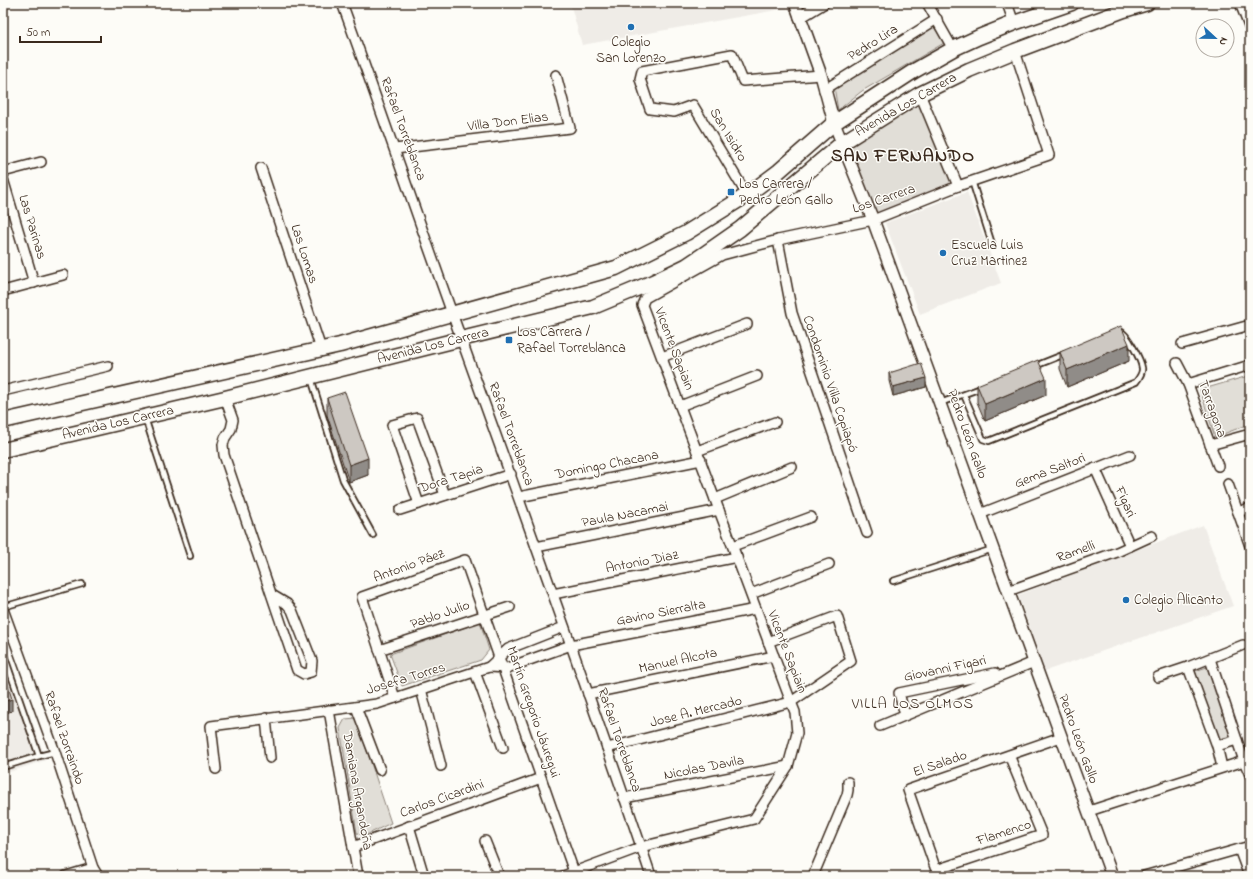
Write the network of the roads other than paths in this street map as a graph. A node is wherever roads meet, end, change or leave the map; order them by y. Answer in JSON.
{"nodes":[{"id":1,"x":342,"y":3,"type":"edge"},
{"id":2,"x":795,"y":3,"type":"edge"},
{"id":3,"x":823,"y":3,"type":"edge"},
{"id":4,"x":927,"y":3,"type":"edge"},
{"id":5,"x":1007,"y":3,"type":"edge"},
{"id":6,"x":1072,"y":3,"type":"edge"},
{"id":7,"x":1147,"y":3,"type":"edge"},
{"id":8,"x":1240,"y":3,"type":"edge"},
{"id":9,"x":800,"y":17,"type":"junction"},
{"id":10,"x":937,"y":19,"type":"junction"},
{"id":11,"x":1014,"y":22,"type":"junction"},
{"id":12,"x":1250,"y":29,"type":"edge"},
{"id":13,"x":953,"y":49,"type":"junction"},
{"id":14,"x":1015,"y":51,"type":"junction"},
{"id":15,"x":556,"y":75,"type":"dead end"},
{"id":16,"x":821,"y":75,"type":"junction"},
{"id":17,"x":824,"y":90,"type":"junction"},
{"id":18,"x":920,"y":94,"type":"junction"},
{"id":19,"x":834,"y":123,"type":"junction"},
{"id":20,"x":842,"y":143,"type":"junction"},
{"id":21,"x":395,"y":149,"type":"junction"},
{"id":22,"x":41,"y":162,"type":"dead end"},
{"id":23,"x":261,"y":168,"type":"dead end"},
{"id":24,"x":3,"y":172,"type":"edge"},
{"id":25,"x":3,"y":179,"type":"edge"},
{"id":26,"x":972,"y":181,"type":"junction"},
{"id":27,"x":958,"y":186,"type":"junction"},
{"id":28,"x":747,"y":195,"type":"junction"},
{"id":29,"x":873,"y":220,"type":"junction"},
{"id":30,"x":778,"y":240,"type":"junction"},
{"id":31,"x":992,"y":244,"type":"dead end"},
{"id":32,"x":63,"y":275,"type":"dead end"},
{"id":33,"x":34,"y":283,"type":"junction"},
{"id":34,"x":3,"y":291,"type":"edge"},
{"id":35,"x":642,"y":305,"type":"joint"},
{"id":36,"x":453,"y":314,"type":"junction"},
{"id":37,"x":747,"y":324,"type":"dead end"},
{"id":38,"x":1250,"y":325,"type":"edge"},
{"id":39,"x":1112,"y":334,"type":"edge"},
{"id":40,"x":461,"y":339,"type":"junction"},
{"id":41,"x":1182,"y":344,"type":"dead end"},
{"id":42,"x":321,"y":349,"type":"junction"},
{"id":43,"x":1068,"y":352,"type":"edge"},
{"id":44,"x":662,"y":357,"type":"junction"},
{"id":45,"x":1177,"y":363,"type":"dead end"},
{"id":46,"x":1250,"y":365,"type":"edge"},
{"id":47,"x":108,"y":366,"type":"dead end"},
{"id":48,"x":1031,"y":368,"type":"edge"},
{"id":49,"x":757,"y":376,"type":"dead end"},
{"id":50,"x":310,"y":377,"type":"junction"},
{"id":51,"x":1188,"y":384,"type":"junction"},
{"id":52,"x":987,"y":386,"type":"edge"},
{"id":53,"x":3,"y":391,"type":"edge"},
{"id":54,"x":964,"y":395,"type":"junction"},
{"id":55,"x":225,"y":398,"type":"junction"},
{"id":56,"x":940,"y":403,"type":"junction"},
{"id":57,"x":680,"y":406,"type":"junction"},
{"id":58,"x":145,"y":417,"type":"junction"},
{"id":59,"x":3,"y":421,"type":"edge"},
{"id":60,"x":775,"y":422,"type":"dead end"},
{"id":61,"x":1250,"y":434,"type":"edge"},
{"id":62,"x":1210,"y":445,"type":"junction"},
{"id":63,"x":3,"y":450,"type":"edge"},
{"id":64,"x":697,"y":451,"type":"junction"},
{"id":65,"x":1130,"y":455,"type":"dead end"},
{"id":66,"x":700,"y":460,"type":"junction"},
{"id":67,"x":1218,"y":466,"type":"dead end"},
{"id":68,"x":792,"y":467,"type":"dead end"},
{"id":69,"x":1095,"y":468,"type":"junction"},
{"id":70,"x":511,"y":474,"type":"junction"},
{"id":71,"x":1228,"y":484,"type":"dead end"},
{"id":72,"x":445,"y":495,"type":"junction"},
{"id":73,"x":519,"y":497,"type":"junction"},
{"id":74,"x":715,"y":499,"type":"junction"},
{"id":75,"x":419,"y":504,"type":"junction"},
{"id":76,"x":1250,"y":508,"type":"edge"},
{"id":77,"x":400,"y":510,"type":"dead end"},
{"id":78,"x":719,"y":510,"type":"junction"},
{"id":79,"x":1238,"y":512,"type":"junction"},
{"id":80,"x":980,"y":514,"type":"junction"},
{"id":81,"x":811,"y":517,"type":"dead end"},
{"id":82,"x":867,"y":533,"type":"dead end"},
{"id":83,"x":374,"y":535,"type":"dead end"},
{"id":84,"x":1152,"y":536,"type":"dead end"},
{"id":85,"x":733,"y":546,"type":"junction"},
{"id":86,"x":1130,"y":546,"type":"junction"},
{"id":87,"x":1250,"y":546,"type":"edge"},
{"id":88,"x":536,"y":547,"type":"junction"},
{"id":89,"x":993,"y":549,"type":"junction"},
{"id":90,"x":190,"y":556,"type":"dead end"},
{"id":91,"x":737,"y":557,"type":"junction"},
{"id":92,"x":465,"y":560,"type":"joint"},
{"id":93,"x":829,"y":564,"type":"dead end"},
{"id":94,"x":894,"y":581,"type":"dead end"},
{"id":95,"x":82,"y":584,"type":"dead end"},
{"id":96,"x":1008,"y":591,"type":"junction"},
{"id":97,"x":553,"y":594,"type":"junction"},
{"id":98,"x":751,"y":594,"type":"junction"},
{"id":99,"x":272,"y":595,"type":"junction"},
{"id":100,"x":510,"y":607,"type":"dead end"},
{"id":101,"x":3,"y":608,"type":"edge"},
{"id":102,"x":756,"y":609,"type":"junction"},
{"id":103,"x":484,"y":615,"type":"junction"},
{"id":104,"x":564,"y":627,"type":"junction"},
{"id":105,"x":768,"y":642,"type":"junction"},
{"id":106,"x":571,"y":645,"type":"junction"},
{"id":107,"x":1243,"y":646,"type":"dead end"},
{"id":108,"x":379,"y":650,"type":"junction"},
{"id":109,"x":3,"y":652,"type":"edge"},
{"id":110,"x":774,"y":656,"type":"junction"},
{"id":111,"x":499,"y":658,"type":"junction"},
{"id":112,"x":1210,"y":659,"type":"junction"},
{"id":113,"x":1034,"y":662,"type":"junction"},
{"id":114,"x":488,"y":667,"type":"junction"},
{"id":115,"x":502,"y":667,"type":"junction"},
{"id":116,"x":1188,"y":667,"type":"junction"},
{"id":117,"x":1018,"y":668,"type":"junction"},
{"id":118,"x":475,"y":672,"type":"junction"},
{"id":119,"x":1158,"y":677,"type":"dead end"},
{"id":120,"x":421,"y":689,"type":"junction"},
{"id":121,"x":588,"y":694,"type":"junction"},
{"id":122,"x":395,"y":698,"type":"junction"},
{"id":123,"x":791,"y":702,"type":"junction"},
{"id":124,"x":356,"y":707,"type":"junction"},
{"id":125,"x":329,"y":710,"type":"junction"},
{"id":126,"x":905,"y":715,"type":"junction"},
{"id":127,"x":266,"y":718,"type":"junction"},
{"id":128,"x":880,"y":726,"type":"dead end"},
{"id":129,"x":1061,"y":736,"type":"junction"},
{"id":130,"x":1237,"y":740,"type":"junction"},
{"id":131,"x":1217,"y":746,"type":"junction"},
{"id":132,"x":503,"y":748,"type":"dead end"},
{"id":133,"x":607,"y":748,"type":"junction"},
{"id":134,"x":55,"y":752,"type":"junction"},
{"id":135,"x":1009,"y":755,"type":"junction"},
{"id":136,"x":39,"y":756,"type":"junction"},
{"id":137,"x":270,"y":758,"type":"dead end"},
{"id":138,"x":1244,"y":761,"type":"junction"},
{"id":139,"x":441,"y":766,"type":"dead end"},
{"id":140,"x":788,"y":766,"type":"junction"},
{"id":141,"x":3,"y":767,"type":"edge"},
{"id":142,"x":1222,"y":767,"type":"junction"},
{"id":143,"x":216,"y":769,"type":"dead end"},
{"id":144,"x":380,"y":770,"type":"dead end"},
{"id":145,"x":1250,"y":775,"type":"edge"},
{"id":146,"x":541,"y":778,"type":"junction"},
{"id":147,"x":848,"y":782,"type":"dead end"},
{"id":148,"x":624,"y":798,"type":"junction"},
{"id":149,"x":1089,"y":811,"type":"junction"},
{"id":150,"x":409,"y":826,"type":"junction"},
{"id":151,"x":486,"y":841,"type":"dead end"},
{"id":152,"x":353,"y":846,"type":"junction"},
{"id":153,"x":1250,"y":846,"type":"edge"},
{"id":154,"x":641,"y":847,"type":"junction"},
{"id":155,"x":1239,"y":849,"type":"junction"},
{"id":156,"x":936,"y":870,"type":"joint"},
{"id":157,"x":95,"y":872,"type":"edge"},
{"id":158,"x":574,"y":872,"type":"junction"},
{"id":159,"x":66,"y":876,"type":"edge"},
{"id":160,"x":357,"y":876,"type":"edge"},
{"id":161,"x":424,"y":876,"type":"edge"},
{"id":162,"x":499,"y":876,"type":"edge"},
{"id":163,"x":564,"y":876,"type":"edge"},
{"id":164,"x":651,"y":876,"type":"edge"},
{"id":165,"x":813,"y":876,"type":"edge"},
{"id":166,"x":1112,"y":876,"type":"edge"},
{"id":167,"x":1144,"y":876,"type":"edge"},
{"id":168,"x":1249,"y":876,"type":"edge"}],
"edges":[{"from":1,"to":21,"type":"street","name":"Rafael Torreblanca"},
{"from":2,"to":9,"type":"street","name":"Pedro León Gallo"},
{"from":3,"to":9,"type":"street"},
{"from":4,"to":10,"type":"street"},
{"from":5,"to":11,"type":"street"},
{"from":6,"to":11,"type":"main road","name":"Avenida Los Carrera"},
{"from":7,"to":14,"type":"main road","name":"Avenida Los Carrera"},
{"from":8,"to":12,"type":"street"},
{"from":9,"to":16,"type":"street","name":"Pedro León Gallo"},
{"from":10,"to":13,"type":"street"},
{"from":10,"to":17,"type":"street","name":"Pedro Lira"},
{"from":11,"to":13,"type":"main road","name":"Avenida Los Carrera"},
{"from":13,"to":19,"type":"main road","name":"Avenida Los Carrera"},
{"from":14,"to":18,"type":"main road","name":"Avenida Los Carrera"},
{"from":14,"to":26,"type":"street","name":"Los Carrera"},
{"from":15,"to":21,"type":"street","name":"Villa Don Elias"},
{"from":16,"to":17,"type":"street","name":"Pedro León Gallo"},
{"from":16,"to":28,"type":"street","name":"San Isidro"},
{"from":17,"to":19,"type":"street","name":"Pedro León Gallo"},
{"from":18,"to":20,"type":"main road","name":"Avenida Los Carrera"},
{"from":18,"to":27,"type":"street"},
{"from":19,"to":20,"type":"street","name":"Pedro León Gallo"},
{"from":19,"to":28,"type":"main road","name":"Avenida Los Carrera"},
{"from":20,"to":29,"type":"street","name":"Pedro León Gallo"},
{"from":20,"to":40,"type":"main road","name":"Avenida Los Carrera"},
{"from":21,"to":36,"type":"street","name":"Rafael Torreblanca"},
{"from":22,"to":24,"type":"street"},
{"from":23,"to":42,"type":"street","name":"Las Lomas"},
{"from":25,"to":33,"type":"street","name":"Las Parinas"},
{"from":26,"to":27,"type":"street","name":"Los Carrera"},
{"from":26,"to":31,"type":"lane"},
{"from":27,"to":29,"type":"street","name":"Los Carrera"},
{"from":28,"to":36,"type":"main road","name":"Avenida Los Carrera"},
{"from":29,"to":30,"type":"street","name":"Los Carrera"},
{"from":29,"to":56,"type":"street","name":"Pedro León Gallo"},
{"from":30,"to":35,"type":"street","name":"Los Carrera"},
{"from":30,"to":82,"type":"street","name":"Condominio Villa Copiapó"},
{"from":32,"to":33,"type":"street"},
{"from":33,"to":34,"type":"street"},
{"from":35,"to":44,"type":"street","name":"Vicente Sapiain"},
{"from":36,"to":40,"type":"street","name":"Rafael Torreblanca"},
{"from":36,"to":42,"type":"main road","name":"Avenida Los Carrera"},
{"from":37,"to":44,"type":"street"},
{"from":38,"to":41,"type":"street"},
{"from":39,"to":54,"type":"lane"},
{"from":40,"to":50,"type":"main road","name":"Avenida Los Carrera"},
{"from":40,"to":70,"type":"street","name":"Rafael Torreblanca"},
{"from":42,"to":59,"type":"main road","name":"Avenida Los Carrera"},
{"from":43,"to":48,"type":"lane"},
{"from":44,"to":57,"type":"street","name":"Vicente Sapiain"},
{"from":45,"to":51,"type":"street","name":"Tarragona"},
{"from":46,"to":51,"type":"street"},
{"from":47,"to":53,"type":"street"},
{"from":49,"to":57,"type":"street"},
{"from":50,"to":55,"type":"main road","name":"Avenida Los Carrera"},
{"from":50,"to":83,"type":"lane"},
{"from":51,"to":62,"type":"street","name":"Tarragona"},
{"from":52,"to":54,"type":"lane"},
{"from":54,"to":56,"type":"lane"},
{"from":55,"to":58,"type":"main road","name":"Avenida Los Carrera"},
{"from":55,"to":99,"type":"street"},
{"from":56,"to":80,"type":"street","name":"Pedro León Gallo"},
{"from":57,"to":64,"type":"street","name":"Vicente Sapiain"},
{"from":58,"to":63,"type":"main road","name":"Avenida Los Carrera"},
{"from":58,"to":90,"type":"lane"},
{"from":60,"to":64,"type":"street"},
{"from":61,"to":62,"type":"street"},
{"from":62,"to":67,"type":"street","name":"Tarragona"},
{"from":64,"to":66,"type":"street","name":"Vicente Sapiain"},
{"from":65,"to":69,"type":"street","name":"Gema Saltori"},
{"from":66,"to":73,"type":"street","name":"Domingo Chacana"},
{"from":66,"to":74,"type":"street","name":"Vicente Sapiain"},
{"from":68,"to":74,"type":"street"},
{"from":69,"to":80,"type":"street","name":"Gema Saltori"},
{"from":69,"to":86,"type":"street","name":"Figari"},
{"from":70,"to":72,"type":"street","name":"Dora Tapia"},
{"from":70,"to":73,"type":"street","name":"Rafael Torreblanca"},
{"from":71,"to":79,"type":"street"},
{"from":72,"to":75,"type":"street","name":"Dora Tapia"},
{"from":72,"to":75,"type":"street"},
{"from":73,"to":88,"type":"street","name":"Rafael Torreblanca"},
{"from":74,"to":78,"type":"street","name":"Vicente Sapiain"},
{"from":75,"to":77,"type":"street","name":"Dora Tapia"},
{"from":76,"to":79,"type":"street"},
{"from":78,"to":85,"type":"street","name":"Vicente Sapiain"},
{"from":78,"to":88,"type":"street","name":"Paula Nacamai"},
{"from":79,"to":87,"type":"street"},
{"from":80,"to":89,"type":"street","name":"Pedro León Gallo"},
{"from":81,"to":85,"type":"street"},
{"from":84,"to":86,"type":"street","name":"Ramelli"},
{"from":85,"to":91,"type":"street","name":"Vicente Sapiain"},
{"from":86,"to":96,"type":"street","name":"Ramelli"},
{"from":88,"to":97,"type":"street","name":"Rafael Torreblanca"},
{"from":89,"to":94,"type":"lane"},
{"from":89,"to":96,"type":"street","name":"Pedro León Gallo"},
{"from":91,"to":97,"type":"street","name":"Antonio Diaz"},
{"from":91,"to":98,"type":"street","name":"Vicente Sapiain"},
{"from":92,"to":103,"type":"street","name":"Martín Gregorio Jáuregui"},
{"from":92,"to":108,"type":"street","name":"Antonio Páez"},
{"from":93,"to":98,"type":"street"},
{"from":95,"to":101,"type":"lane"},
{"from":96,"to":113,"type":"street","name":"Pedro León Gallo"},
{"from":97,"to":104,"type":"street","name":"Rafael Torreblanca"},
{"from":98,"to":102,"type":"street","name":"Vicente Sapiain"},
{"from":99,"to":99,"type":"street"},
{"from":100,"to":103,"type":"street","name":"Pablo Julio"},
{"from":101,"to":134,"type":"street","name":"Rafael Zorraindo"},
{"from":102,"to":105,"type":"street","name":"Vicente Sapiain"},
{"from":102,"to":106,"type":"street","name":"Gavino Sierralta"},
{"from":103,"to":108,"type":"street","name":"Pablo Julio"},
{"from":103,"to":111,"type":"street","name":"Martín Gregorio Jáuregui"},
{"from":104,"to":106,"type":"street","name":"Rafael Torreblanca"},
{"from":104,"to":111,"type":"street","name":"Josefa Torres"},
{"from":105,"to":110,"type":"street","name":"Vicente Sapiain"},
{"from":105,"to":123,"type":"street"},
{"from":106,"to":115,"type":"street","name":"Josefa Torres"},
{"from":106,"to":121,"type":"street","name":"Rafael Torreblanca"},
{"from":107,"to":112,"type":"street"},
{"from":108,"to":122,"type":"street"},
{"from":109,"to":136,"type":"lane"},
{"from":110,"to":121,"type":"street","name":"Manuel Alcota"},
{"from":110,"to":123,"type":"street","name":"Vicente Sapiain"},
{"from":111,"to":114,"type":"street","name":"Josefa Torres"},
{"from":111,"to":115,"type":"street","name":"Martín Gregorio Jáuregui"},
{"from":112,"to":116,"type":"street"},
{"from":112,"to":130,"type":"street"},
{"from":113,"to":117,"type":"street","name":"Giovanni Figari"},
{"from":113,"to":129,"type":"street","name":"Pedro León Gallo"},
{"from":114,"to":115,"type":"street","name":"Josefa Torres"},
{"from":114,"to":118,"type":"street","name":"Josefa Torres"},
{"from":115,"to":146,"type":"street","name":"Martín Gregorio Jáuregui"},
{"from":116,"to":119,"type":"street"},
{"from":116,"to":131,"type":"street"},
{"from":117,"to":126,"type":"street","name":"Giovanni Figari"},
{"from":117,"to":126,"type":"street","name":"Giovanni Figari"},
{"from":118,"to":120,"type":"street","name":"Josefa Torres"},
{"from":118,"to":132,"type":"street"},
{"from":120,"to":122,"type":"street","name":"Josefa Torres"},
{"from":120,"to":139,"type":"street"},
{"from":121,"to":133,"type":"street","name":"Rafael Torreblanca"},
{"from":122,"to":124,"type":"street","name":"Josefa Torres"},
{"from":123,"to":133,"type":"street","name":"Jose A. Mercado"},
{"from":123,"to":140,"type":"street","name":"Vicente Sapiain"},
{"from":124,"to":125,"type":"street","name":"Josefa Torres"},
{"from":124,"to":144,"type":"street"},
{"from":125,"to":127,"type":"street","name":"Josefa Torres"},
{"from":125,"to":152,"type":"street","name":"Damiana Argandoña"},
{"from":126,"to":128,"type":"street","name":"Giovanni Figari"},
{"from":127,"to":137,"type":"street"},
{"from":127,"to":143,"type":"street","name":"Josefa Torres"},
{"from":129,"to":135,"type":"street","name":"El Salado"},
{"from":129,"to":149,"type":"street","name":"Pedro León Gallo"},
{"from":130,"to":131,"type":"street"},
{"from":130,"to":138,"type":"street"},
{"from":131,"to":142,"type":"street"},
{"from":133,"to":148,"type":"street","name":"Rafael Torreblanca"},
{"from":134,"to":136,"type":"lane"},
{"from":134,"to":157,"type":"street","name":"Rafael Zorraindo"},
{"from":135,"to":156,"type":"street","name":"El Salado"},
{"from":135,"to":156,"type":"street","name":"Flamenco"},
{"from":136,"to":141,"type":"lane"},
{"from":138,"to":142,"type":"street"},
{"from":138,"to":145,"type":"street"},
{"from":140,"to":148,"type":"street","name":"Nicolas Davila"},
{"from":140,"to":154,"type":"street","name":"Vicente Sapiain"},
{"from":142,"to":149,"type":"street"},
{"from":146,"to":150,"type":"street","name":"Carlos Cicardini"},
{"from":146,"to":158,"type":"street","name":"Martín Gregorio Jáuregui"},
{"from":147,"to":165,"type":"street"},
{"from":148,"to":154,"type":"street","name":"Rafael Torreblanca"},
{"from":149,"to":166,"type":"street","name":"Pedro León Gallo"},
{"from":150,"to":152,"type":"street","name":"Carlos Cicardini"},
{"from":150,"to":161,"type":"street"},
{"from":151,"to":162,"type":"street"},
{"from":152,"to":160,"type":"street","name":"Damiana Argandoña"},
{"from":153,"to":155,"type":"street"},
{"from":154,"to":158,"type":"street","name":"Vicente Sapiain"},
{"from":154,"to":164,"type":"street","name":"Rafael Torreblanca"},
{"from":155,"to":167,"type":"street"},
{"from":155,"to":168,"type":"street"},
{"from":157,"to":159,"type":"street"},
{"from":158,"to":163,"type":"street","name":"Vicente Sapiain"}]}
